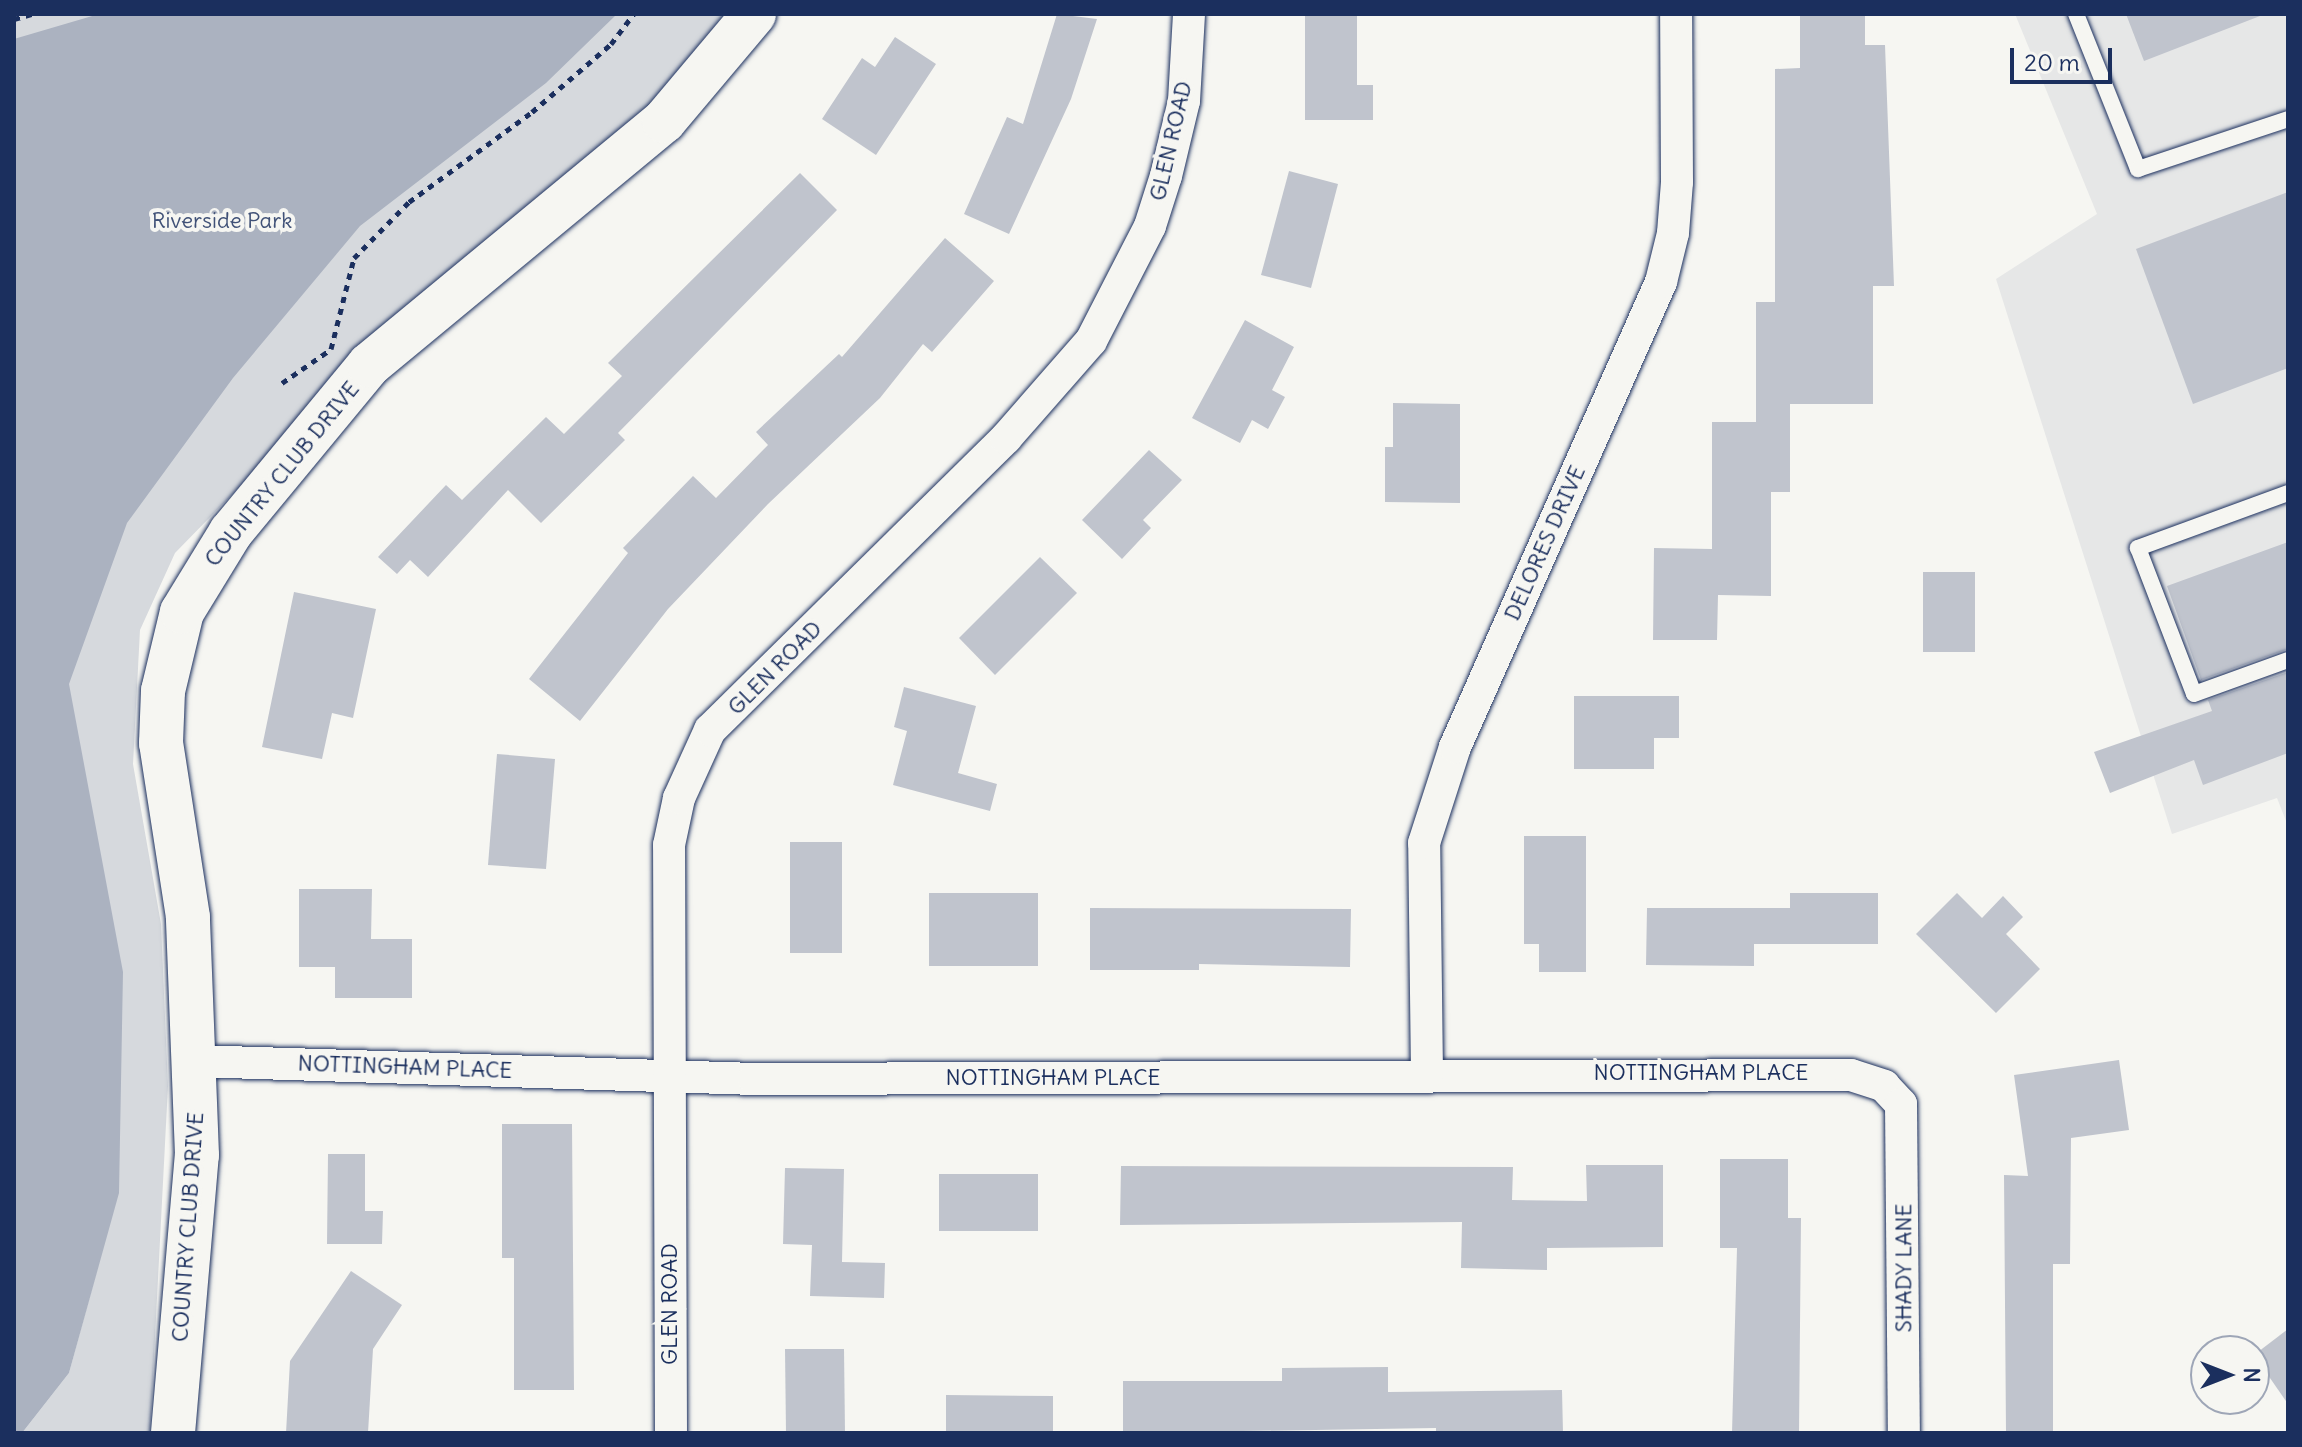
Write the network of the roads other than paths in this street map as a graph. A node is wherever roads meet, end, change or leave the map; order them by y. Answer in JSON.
{"nodes":[{"id":1,"x":754,"y":14,"type":"edge"},
{"id":2,"x":1189,"y":14,"type":"edge"},
{"id":3,"x":1676,"y":14,"type":"edge"},
{"id":4,"x":2076,"y":14,"type":"edge"},
{"id":5,"x":2288,"y":119,"type":"edge"},
{"id":6,"x":2288,"y":493,"type":"edge"},
{"id":7,"x":2288,"y":660,"type":"edge"},
{"id":8,"x":195,"y":1061,"type":"junction"},
{"id":9,"x":670,"y":1074,"type":"junction"},
{"id":10,"x":1427,"y":1074,"type":"junction"},
{"id":11,"x":1901,"y":1104,"type":"joint"},
{"id":12,"x":173,"y":1433,"type":"edge"},
{"id":13,"x":671,"y":1433,"type":"edge"},
{"id":14,"x":1904,"y":1433,"type":"edge"}],
"edges":[{"from":1,"to":8,"type":"street","name":"COUNTRY CLUB DRIVE"},
{"from":2,"to":9,"type":"street","name":"GLEN ROAD"},
{"from":3,"to":10,"type":"street","name":"DELORES DRIVE"},
{"from":4,"to":5,"type":"lane"},
{"from":6,"to":7,"type":"lane"},
{"from":8,"to":9,"type":"street","name":"NOTTINGHAM PLACE"},
{"from":8,"to":12,"type":"street","name":"COUNTRY CLUB DRIVE"},
{"from":9,"to":10,"type":"street","name":"NOTTINGHAM PLACE"},
{"from":9,"to":13,"type":"street","name":"GLEN ROAD"},
{"from":10,"to":11,"type":"street","name":"NOTTINGHAM PLACE"},
{"from":11,"to":14,"type":"street","name":"SHADY LANE"}]}
